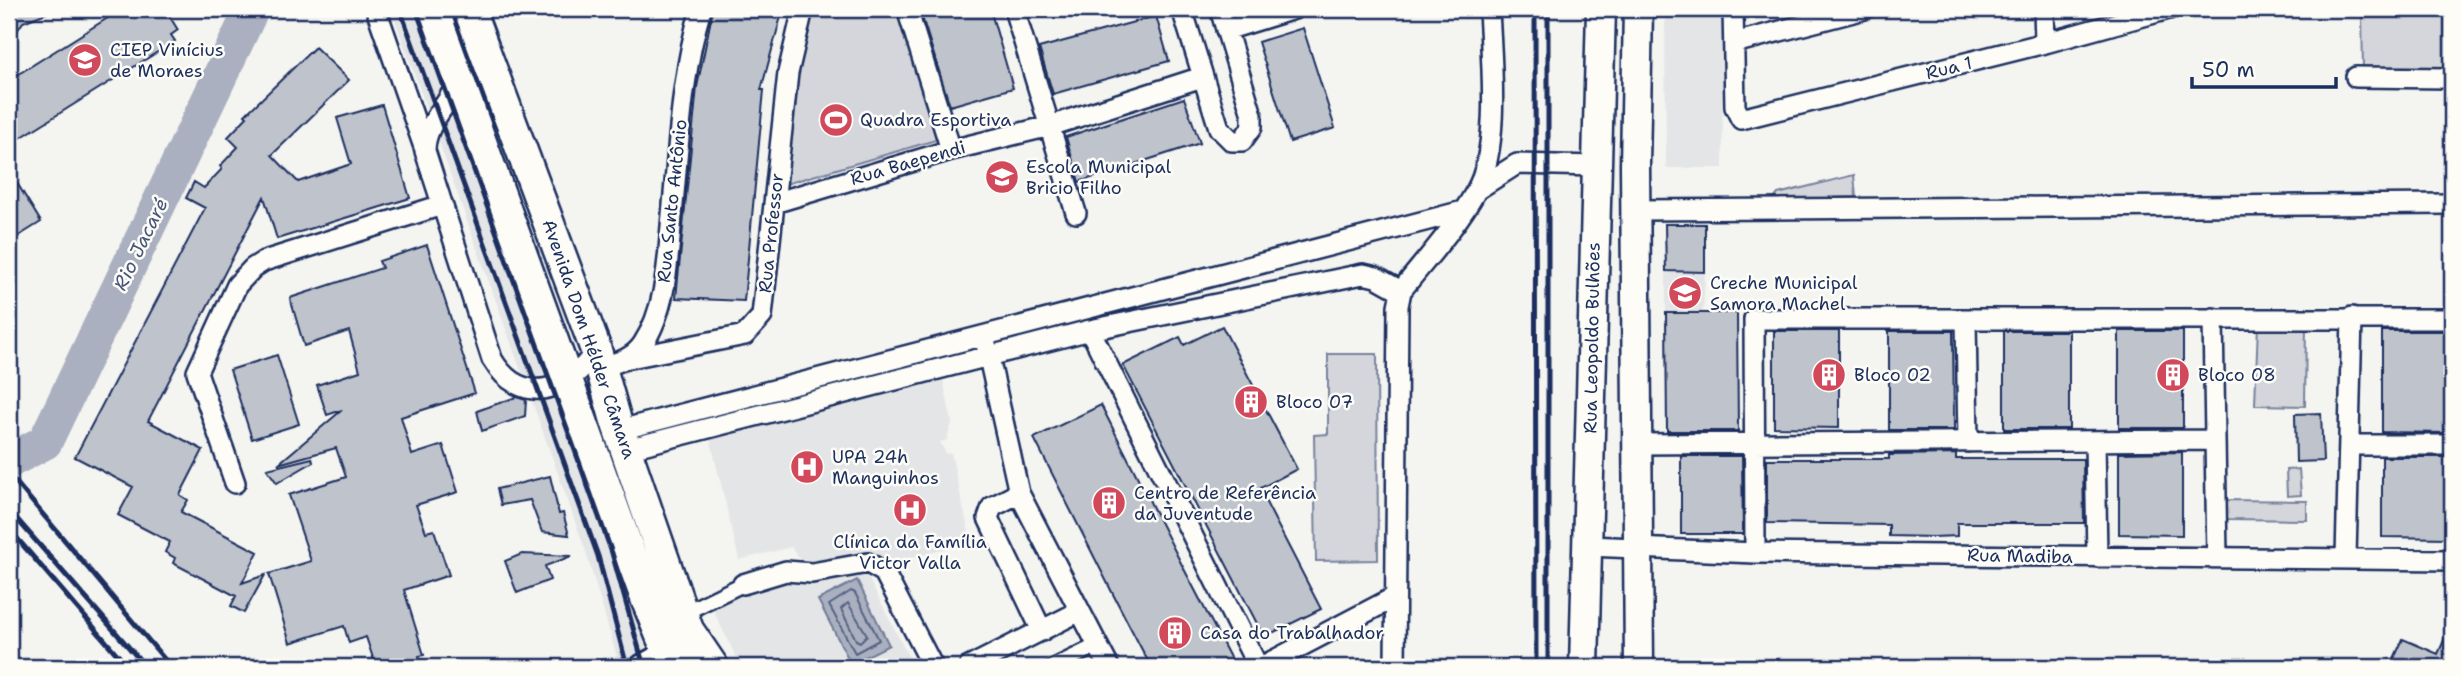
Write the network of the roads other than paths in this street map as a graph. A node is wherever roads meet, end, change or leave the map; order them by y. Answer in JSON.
{"nodes":[{"id":1,"x":376,"y":9,"type":"edge"},
{"id":2,"x":433,"y":9,"type":"edge"},
{"id":3,"x":469,"y":9,"type":"edge"},
{"id":4,"x":701,"y":9,"type":"edge"},
{"id":5,"x":803,"y":9,"type":"edge"},
{"id":6,"x":907,"y":9,"type":"edge"},
{"id":7,"x":1014,"y":9,"type":"edge"},
{"id":8,"x":1182,"y":9,"type":"edge"},
{"id":9,"x":1220,"y":9,"type":"edge"},
{"id":10,"x":1294,"y":9,"type":"edge"},
{"id":11,"x":1489,"y":9,"type":"edge"},
{"id":12,"x":1601,"y":9,"type":"edge"},
{"id":13,"x":1638,"y":9,"type":"edge"},
{"id":14,"x":1733,"y":9,"type":"edge"},
{"id":15,"x":1865,"y":9,"type":"edge"},
{"id":16,"x":2044,"y":9,"type":"edge"},
{"id":17,"x":2169,"y":9,"type":"edge"},
{"id":18,"x":2124,"y":14,"type":"edge"},
{"id":19,"x":1808,"y":16,"type":"edge"},
{"id":20,"x":1226,"y":30,"type":"junction"},
{"id":21,"x":1734,"y":43,"type":"junction"},
{"id":22,"x":2045,"y":43,"type":"junction"},
{"id":23,"x":1202,"y":77,"type":"junction"},
{"id":24,"x":2356,"y":77,"type":"dead end"},
{"id":25,"x":2452,"y":78,"type":"edge"},
{"id":26,"x":458,"y":79,"type":"junction"},
{"id":27,"x":1050,"y":126,"type":"junction"},
{"id":28,"x":951,"y":150,"type":"junction"},
{"id":29,"x":425,"y":151,"type":"junction"},
{"id":30,"x":1595,"y":166,"type":"junction"},
{"id":31,"x":1478,"y":189,"type":"junction"},
{"id":32,"x":774,"y":203,"type":"junction"},
{"id":33,"x":2452,"y":204,"type":"edge"},
{"id":34,"x":442,"y":205,"type":"junction"},
{"id":35,"x":1637,"y":210,"type":"junction"},
{"id":36,"x":1463,"y":211,"type":"junction"},
{"id":37,"x":1076,"y":213,"type":"dead end"},
{"id":38,"x":1401,"y":291,"type":"junction"},
{"id":39,"x":2352,"y":317,"type":"junction"},
{"id":40,"x":2213,"y":318,"type":"junction"},
{"id":41,"x":1966,"y":319,"type":"junction"},
{"id":42,"x":2452,"y":319,"type":"edge"},
{"id":43,"x":1090,"y":330,"type":"junction"},
{"id":44,"x":986,"y":345,"type":"junction"},
{"id":45,"x":599,"y":358,"type":"junction"},
{"id":46,"x":630,"y":358,"type":"junction"},
{"id":47,"x":569,"y":380,"type":"junction"},
{"id":48,"x":623,"y":440,"type":"junction"},
{"id":49,"x":2215,"y":440,"type":"junction"},
{"id":50,"x":2095,"y":441,"type":"junction"},
{"id":51,"x":1968,"y":442,"type":"junction"},
{"id":52,"x":1638,"y":444,"type":"junction"},
{"id":53,"x":1756,"y":444,"type":"junction"},
{"id":54,"x":2349,"y":445,"type":"junction"},
{"id":55,"x":2452,"y":445,"type":"edge"},
{"id":56,"x":234,"y":483,"type":"dead end"},
{"id":57,"x":1020,"y":493,"type":"junction"},
{"id":58,"x":1588,"y":546,"type":"junction"},
{"id":59,"x":1638,"y":548,"type":"junction"},
{"id":60,"x":1755,"y":553,"type":"junction"},
{"id":61,"x":2346,"y":556,"type":"junction"},
{"id":62,"x":2097,"y":557,"type":"junction"},
{"id":63,"x":2217,"y":557,"type":"junction"},
{"id":64,"x":2452,"y":560,"type":"edge"},
{"id":65,"x":743,"y":584,"type":"joint"},
{"id":66,"x":1395,"y":597,"type":"junction"},
{"id":67,"x":1080,"y":611,"type":"junction"},
{"id":68,"x":685,"y":622,"type":"junction"},
{"id":69,"x":1042,"y":631,"type":"junction"},
{"id":70,"x":1098,"y":645,"type":"junction"},
{"id":71,"x":663,"y":662,"type":"edge"},
{"id":72,"x":1058,"y":666,"type":"edge"},
{"id":73,"x":713,"y":667,"type":"edge"},
{"id":74,"x":933,"y":667,"type":"edge"},
{"id":75,"x":969,"y":667,"type":"edge"},
{"id":76,"x":1109,"y":667,"type":"edge"},
{"id":77,"x":1260,"y":667,"type":"edge"},
{"id":78,"x":1395,"y":667,"type":"edge"},
{"id":79,"x":1584,"y":667,"type":"edge"},
{"id":80,"x":1639,"y":667,"type":"edge"}],
"edges":[{"from":1,"to":29,"type":"street"},
{"from":2,"to":26,"type":"main road","name":"Avenida Dom Hélder Câmara"},
{"from":3,"to":45,"type":"main road","name":"Avenida Dom Hélder Câmara"},
{"from":4,"to":46,"type":"street","name":"Rua Santo Antônio"},
{"from":5,"to":32,"type":"street","name":"Rua Professor"},
{"from":6,"to":28,"type":"street"},
{"from":7,"to":27,"type":"street"},
{"from":8,"to":23,"type":"street"},
{"from":9,"to":20,"type":"street"},
{"from":10,"to":20,"type":"street"},
{"from":11,"to":31,"type":"street"},
{"from":12,"to":30,"type":"main road","name":"Rua Leopoldo Bulhões"},
{"from":13,"to":35,"type":"main road"},
{"from":14,"to":21,"type":"street"},
{"from":15,"to":19,"type":"street"},
{"from":16,"to":22,"type":"street"},
{"from":17,"to":18,"type":"street","name":"Rua 1"},
{"from":18,"to":22,"type":"street","name":"Rua 1"},
{"from":19,"to":21,"type":"street"},
{"from":20,"to":23,"type":"street"},
{"from":21,"to":22,"type":"street","name":"Rua 1"},
{"from":23,"to":27,"type":"street","name":"Rua Baependi"},
{"from":24,"to":25,"type":"street"},
{"from":26,"to":29,"type":"street"},
{"from":26,"to":47,"type":"main road","name":"Avenida Dom Hélder Câmara"},
{"from":27,"to":28,"type":"street","name":"Rua Baependi"},
{"from":27,"to":37,"type":"street"},
{"from":28,"to":32,"type":"street","name":"Rua Baependi"},
{"from":29,"to":34,"type":"street"},
{"from":30,"to":31,"type":"street"},
{"from":30,"to":58,"type":"main road","name":"Rua Leopoldo Bulhões"},
{"from":31,"to":36,"type":"street"},
{"from":32,"to":46,"type":"street","name":"Rua Professor"},
{"from":33,"to":35,"type":"street"},
{"from":34,"to":47,"type":"street"},
{"from":34,"to":56,"type":"street"},
{"from":35,"to":52,"type":"main road"},
{"from":36,"to":38,"type":"street"},
{"from":36,"to":44,"type":"street"},
{"from":38,"to":43,"type":"street"},
{"from":38,"to":66,"type":"street"},
{"from":39,"to":40,"type":"street"},
{"from":39,"to":42,"type":"street"},
{"from":39,"to":54,"type":"street"},
{"from":40,"to":41,"type":"street"},
{"from":40,"to":49,"type":"street"},
{"from":41,"to":51,"type":"street"},
{"from":41,"to":53,"type":"street"},
{"from":43,"to":44,"type":"street"},
{"from":43,"to":77,"type":"street"},
{"from":44,"to":48,"type":"street"},
{"from":44,"to":57,"type":"street"},
{"from":45,"to":46,"type":"street"},
{"from":45,"to":47,"type":"street"},
{"from":45,"to":48,"type":"main road","name":"Avenida Dom Hélder Câmara"},
{"from":47,"to":71,"type":"main road","name":"Avenida Dom Hélder Câmara"},
{"from":48,"to":68,"type":"main road","name":"Avenida Dom Hélder Câmara"},
{"from":49,"to":50,"type":"street"},
{"from":49,"to":63,"type":"street"},
{"from":50,"to":51,"type":"street"},
{"from":50,"to":62,"type":"street"},
{"from":51,"to":53,"type":"street"},
{"from":52,"to":53,"type":"street"},
{"from":52,"to":59,"type":"main road"},
{"from":53,"to":60,"type":"street"},
{"from":54,"to":55,"type":"street"},
{"from":54,"to":61,"type":"street"},
{"from":57,"to":67,"type":"street"},
{"from":57,"to":69,"type":"street"},
{"from":58,"to":59,"type":"street","name":"Rua Madiba"},
{"from":58,"to":79,"type":"main road","name":"Rua Leopoldo Bulhões"},
{"from":59,"to":60,"type":"street","name":"Rua Madiba"},
{"from":59,"to":80,"type":"main road"},
{"from":60,"to":62,"type":"street","name":"Rua Madiba"},
{"from":61,"to":63,"type":"street","name":"Rua Madiba"},
{"from":61,"to":64,"type":"street","name":"Rua Madiba"},
{"from":62,"to":63,"type":"street","name":"Rua Madiba"},
{"from":65,"to":68,"type":"street"},
{"from":65,"to":74,"type":"street"},
{"from":66,"to":77,"type":"street"},
{"from":66,"to":78,"type":"street"},
{"from":67,"to":69,"type":"street"},
{"from":67,"to":70,"type":"street"},
{"from":68,"to":71,"type":"street"},
{"from":68,"to":73,"type":"main road","name":"Avenida Dom Hélder Câmara"},
{"from":69,"to":75,"type":"street"},
{"from":70,"to":72,"type":"street"},
{"from":70,"to":76,"type":"street"}]}
